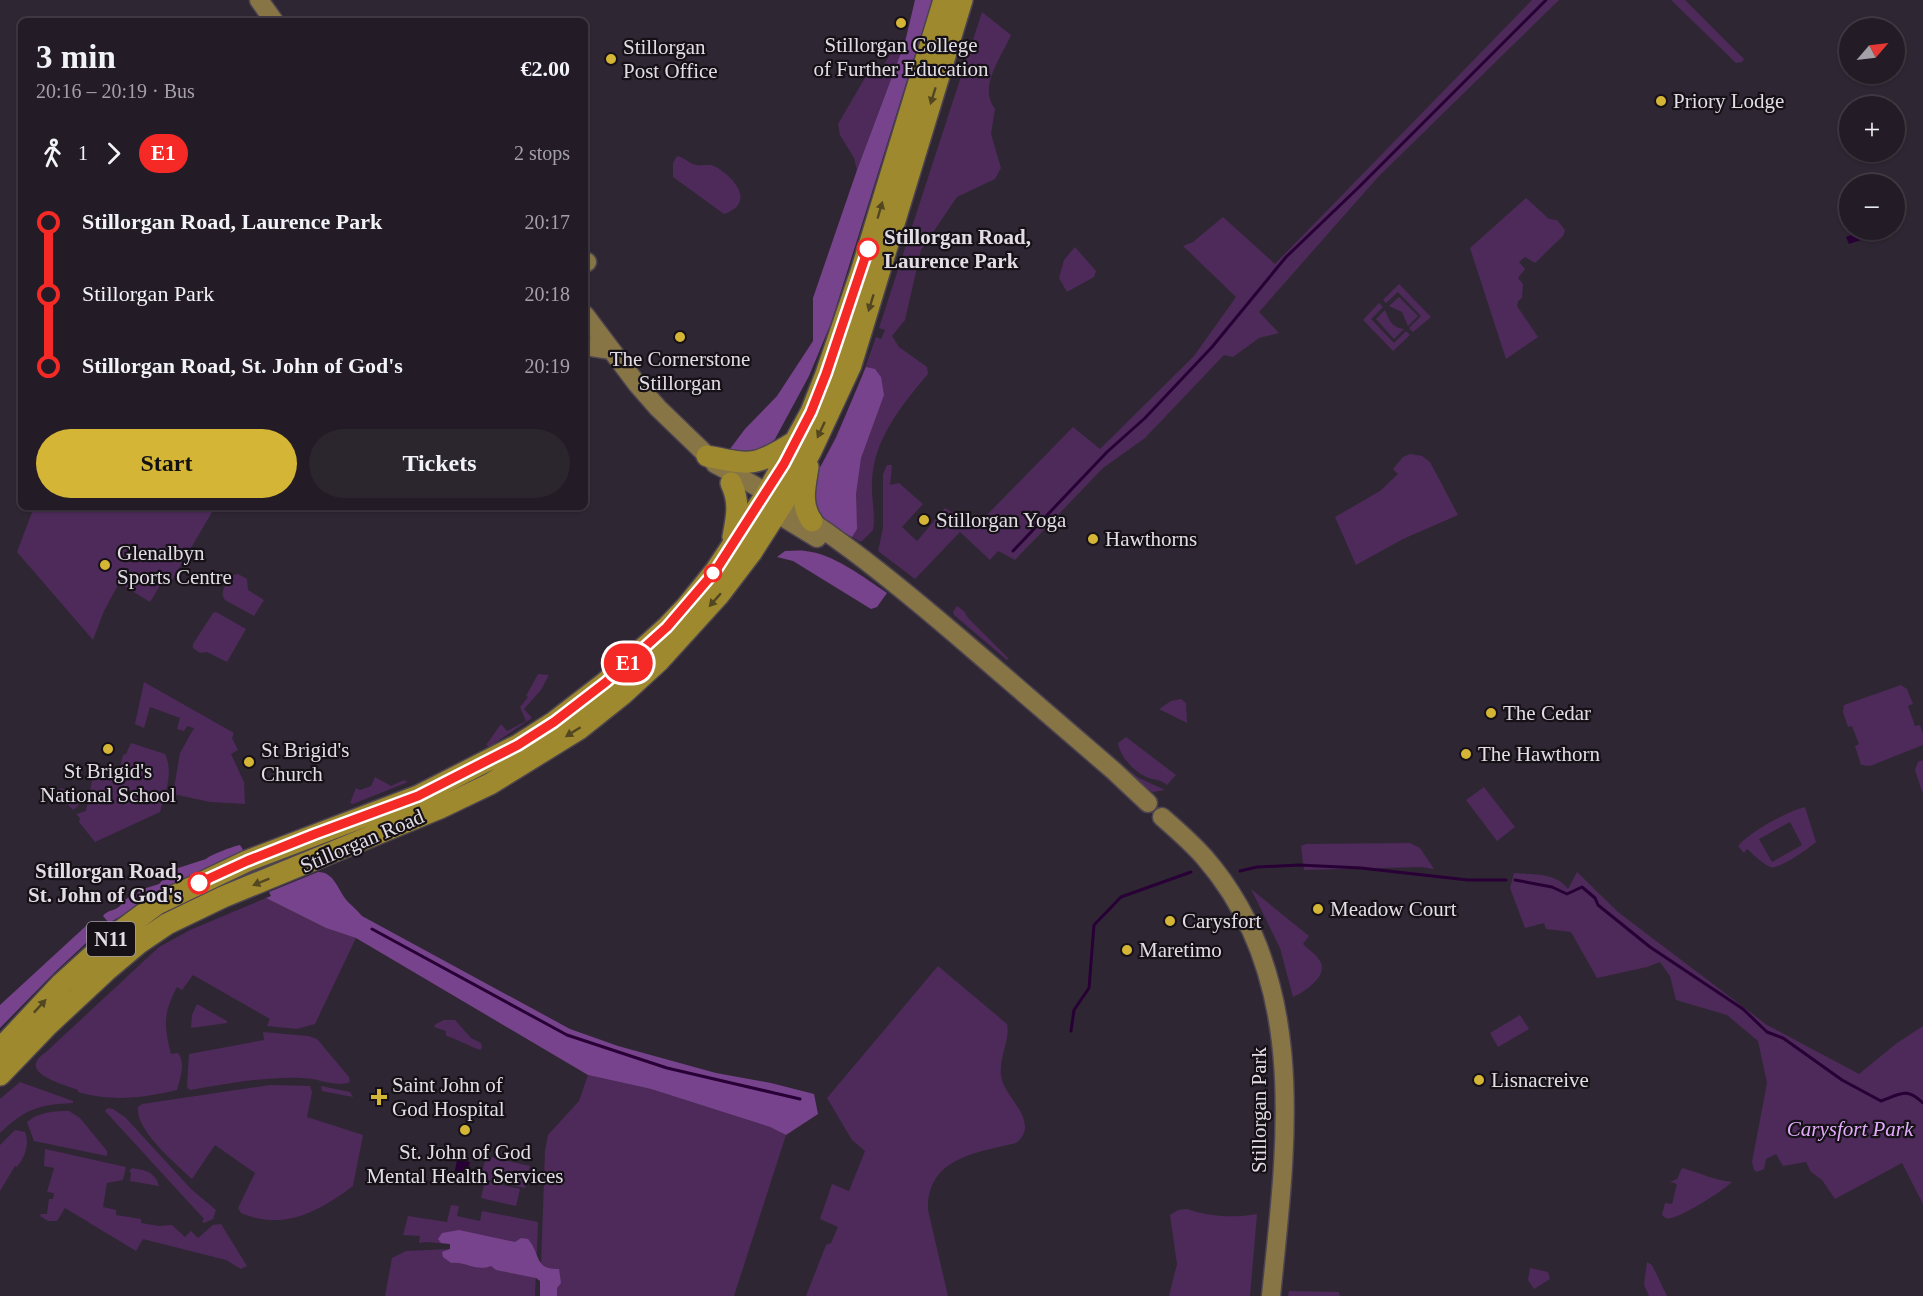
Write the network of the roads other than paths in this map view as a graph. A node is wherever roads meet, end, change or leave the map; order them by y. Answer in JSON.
{"nodes":[{"id":1,"x":259,"y":0,"type":"edge"},
{"id":2,"x":944,"y":0,"type":"edge"},
{"id":3,"x":962,"y":0,"type":"edge"},
{"id":4,"x":272,"y":18,"type":"edge"},
{"id":5,"x":588,"y":319,"type":"edge"},
{"id":6,"x":588,"y":346,"type":"edge"},
{"id":7,"x":611,"y":350,"type":"junction"},
{"id":8,"x":802,"y":448,"type":"junction"},
{"id":9,"x":711,"y":460,"type":"junction"},
{"id":10,"x":731,"y":483,"type":"junction"},
{"id":11,"x":771,"y":503,"type":"junction"},
{"id":12,"x":812,"y":521,"type":"junction"},
{"id":13,"x":730,"y":549,"type":"junction"},
{"id":14,"x":853,"y":553,"type":"junction"},
{"id":15,"x":0,"y":1049,"type":"edge"},
{"id":16,"x":0,"y":1075,"type":"edge"},
{"id":17,"x":1271,"y":1296,"type":"edge"}],
"edges":[{"from":1,"to":4,"type":"main road"},
{"from":8,"to":2,"type":"highway","name":"Stillorgan Road","number":"N11","one_way":true},
{"from":3,"to":8,"type":"highway","name":"Stillorgan Road","number":"N11","one_way":true},
{"from":5,"to":7,"type":"main road"},
{"from":6,"to":7,"type":"main road"},
{"from":7,"to":9,"type":"main road"},
{"from":8,"to":9,"type":"highway"},
{"from":8,"to":11,"type":"highway","name":"Stillorgan Road","number":"N11"},
{"from":8,"to":12,"type":"highway"},
{"from":9,"to":10,"type":"main road"},
{"from":9,"to":11,"type":"main road"},
{"from":10,"to":11,"type":"main road"},
{"from":10,"to":13,"type":"highway"},
{"from":11,"to":12,"type":"main road","name":"Stillorgan Park"},
{"from":11,"to":13,"type":"highway","name":"Stillorgan Road","number":"N11"},
{"from":11,"to":14,"type":"main road","name":"Stillorgan Park"},
{"from":11,"to":16,"type":"highway","name":"Stillorgan Road","number":"N11","one_way":true},
{"from":12,"to":14,"type":"main road","name":"Stillorgan Park"},
{"from":15,"to":13,"type":"highway","name":"Stillorgan Road","number":"N11","one_way":true},
{"from":14,"to":17,"type":"main road","name":"Stillorgan Park"}]}
